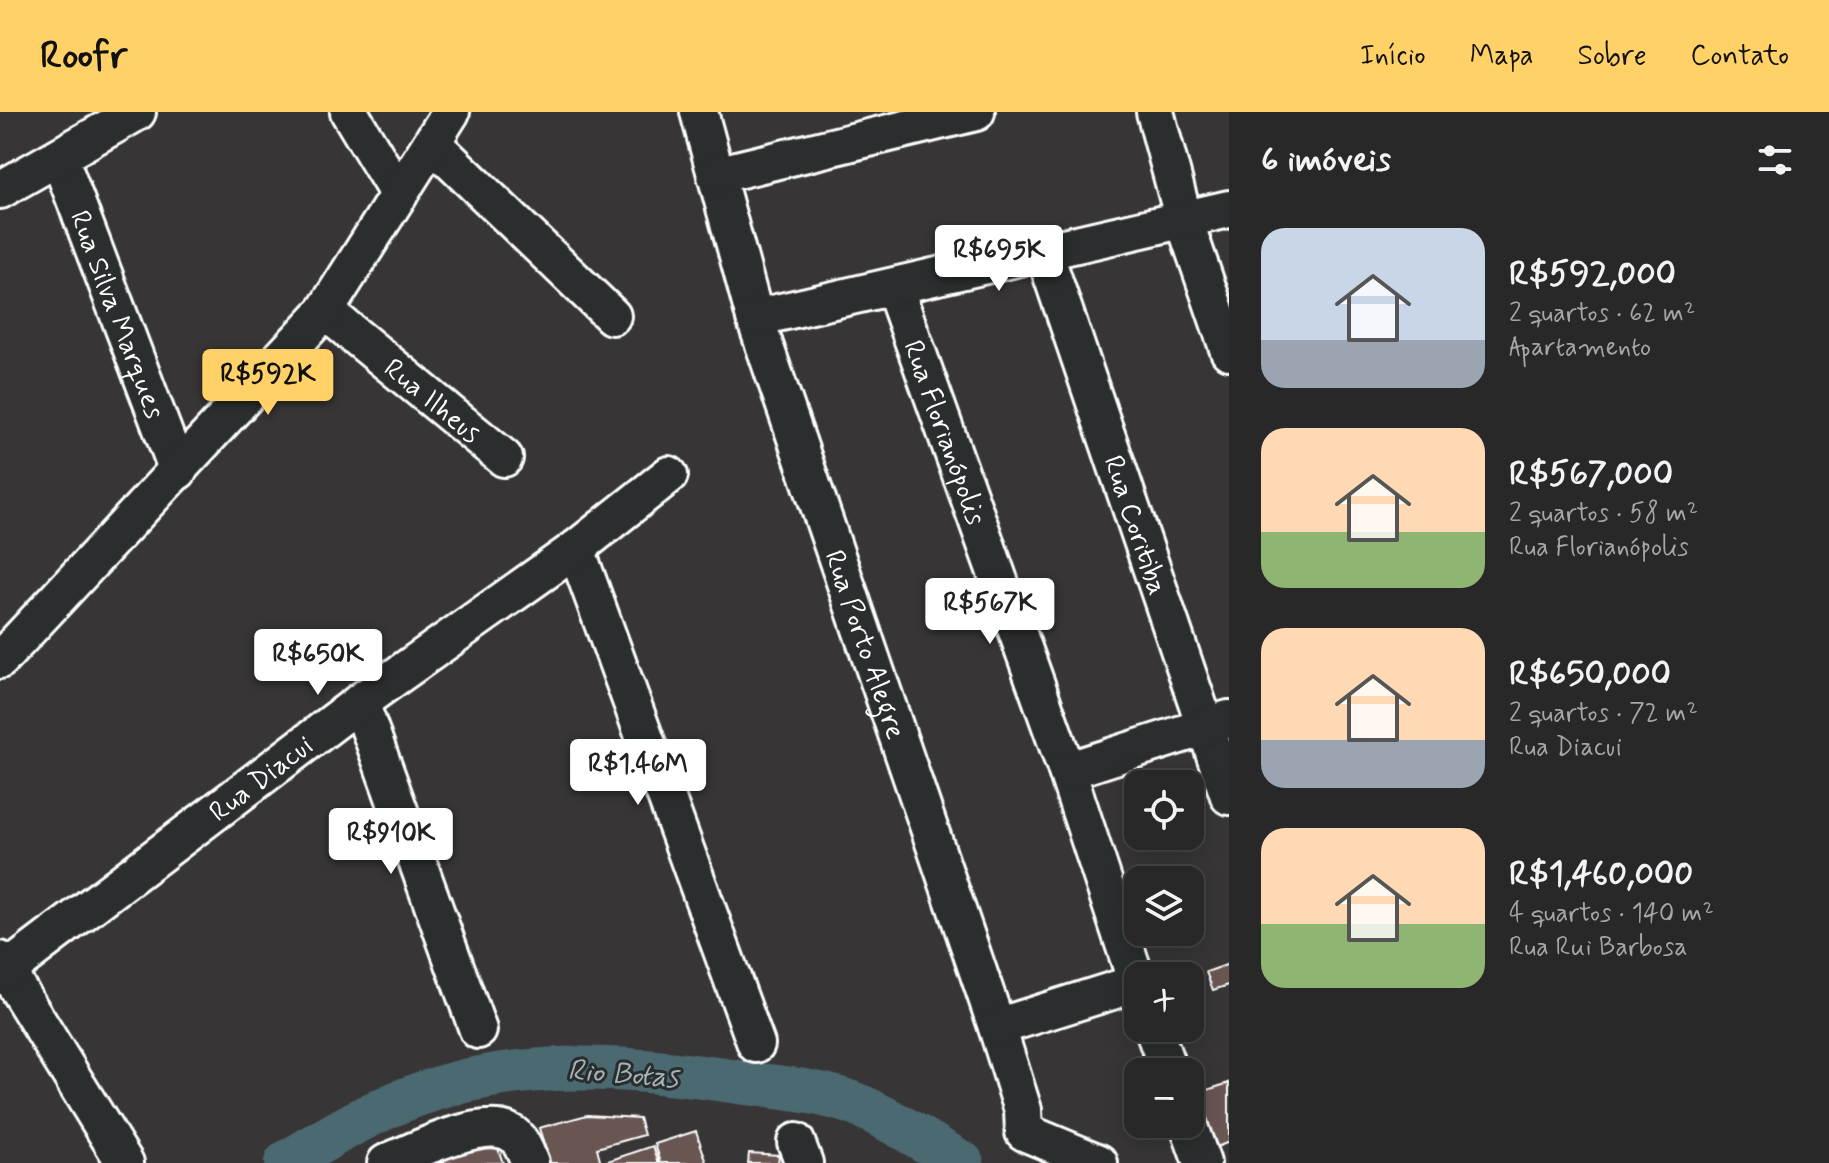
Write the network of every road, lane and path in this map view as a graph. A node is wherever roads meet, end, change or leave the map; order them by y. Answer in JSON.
{"nodes":[{"id":1,"x":137,"y":112,"type":"edge"},
{"id":2,"x":349,"y":112,"type":"edge"},
{"id":3,"x":451,"y":112,"type":"edge"},
{"id":4,"x":699,"y":112,"type":"edge"},
{"id":5,"x":976,"y":112,"type":"edge"},
{"id":6,"x":1155,"y":112,"type":"edge"},
{"id":7,"x":433,"y":144,"type":"junction"},
{"id":8,"x":59,"y":157,"type":"junction"},
{"id":9,"x":716,"y":175,"type":"junction"},
{"id":10,"x":0,"y":190,"type":"edge"},
{"id":11,"x":399,"y":195,"type":"junction"},
{"id":12,"x":1229,"y":209,"type":"edge"},
{"id":13,"x":1184,"y":220,"type":"junction"},
{"id":14,"x":1044,"y":252,"type":"junction"},
{"id":15,"x":894,"y":287,"type":"junction"},
{"id":16,"x":325,"y":311,"type":"junction"},
{"id":17,"x":612,"y":316,"type":"dead end"},
{"id":18,"x":755,"y":318,"type":"junction"},
{"id":19,"x":1229,"y":351,"type":"edge"},
{"id":20,"x":504,"y":458,"type":"dead end"},
{"id":21,"x":178,"y":471,"type":"junction"},
{"id":22,"x":669,"y":475,"type":"dead end"},
{"id":23,"x":576,"y":549,"type":"junction"},
{"id":24,"x":0,"y":658,"type":"edge"},
{"id":25,"x":360,"y":702,"type":"junction"},
{"id":26,"x":1217,"y":723,"type":"edge"},
{"id":27,"x":1067,"y":771,"type":"junction"},
{"id":28,"x":1229,"y":796,"type":"edge"},
{"id":29,"x":1129,"y":962,"type":"edge"},
{"id":30,"x":3,"y":965,"type":"edge"},
{"id":31,"x":1124,"y":989,"type":"edge"},
{"id":32,"x":997,"y":1027,"type":"junction"},
{"id":33,"x":478,"y":1030,"type":"dead end"},
{"id":34,"x":756,"y":1044,"type":"dead end"},
{"id":35,"x":1193,"y":1138,"type":"edge"},
{"id":36,"x":125,"y":1163,"type":"edge"},
{"id":37,"x":386,"y":1163,"type":"edge"},
{"id":38,"x":530,"y":1163,"type":"edge"},
{"id":39,"x":1099,"y":1163,"type":"edge"},
{"id":40,"x":1202,"y":1163,"type":"edge"}],
"edges":[{"from":1,"to":8,"type":"street"},
{"from":2,"to":11,"type":"street"},
{"from":3,"to":7,"type":"street"},
{"from":4,"to":9,"type":"street","name":"Rua Porto Alegre"},
{"from":5,"to":9,"type":"street"},
{"from":6,"to":13,"type":"street"},
{"from":7,"to":11,"type":"street"},
{"from":7,"to":17,"type":"street"},
{"from":8,"to":10,"type":"street"},
{"from":8,"to":21,"type":"street","name":"Rua Silva Marques"},
{"from":9,"to":18,"type":"street","name":"Rua Porto Alegre"},
{"from":11,"to":16,"type":"street"},
{"from":12,"to":13,"type":"street"},
{"from":13,"to":14,"type":"street"},
{"from":13,"to":19,"type":"street"},
{"from":14,"to":15,"type":"street"},
{"from":14,"to":26,"type":"street","name":"Rua Coritiba"},
{"from":15,"to":18,"type":"street"},
{"from":15,"to":27,"type":"street","name":"Rua Florianópolis"},
{"from":16,"to":20,"type":"street","name":"Rua Ilheus"},
{"from":16,"to":21,"type":"street"},
{"from":18,"to":32,"type":"street","name":"Rua Porto Alegre"},
{"from":21,"to":24,"type":"street"},
{"from":22,"to":23,"type":"street","name":"Rua Diacui"},
{"from":23,"to":25,"type":"street","name":"Rua Diacui"},
{"from":23,"to":34,"type":"street"},
{"from":25,"to":30,"type":"street","name":"Rua Diacui"},
{"from":25,"to":33,"type":"street"},
{"from":26,"to":27,"type":"street"},
{"from":26,"to":28,"type":"street","name":"Rua Coritiba"},
{"from":27,"to":29,"type":"street","name":"Rua Florianópolis"},
{"from":30,"to":36,"type":"street"},
{"from":31,"to":32,"type":"street"},
{"from":32,"to":39,"type":"street","name":"Rua Porto Alegre"},
{"from":35,"to":40,"type":"street"},
{"from":37,"to":38,"type":"street"}]}
